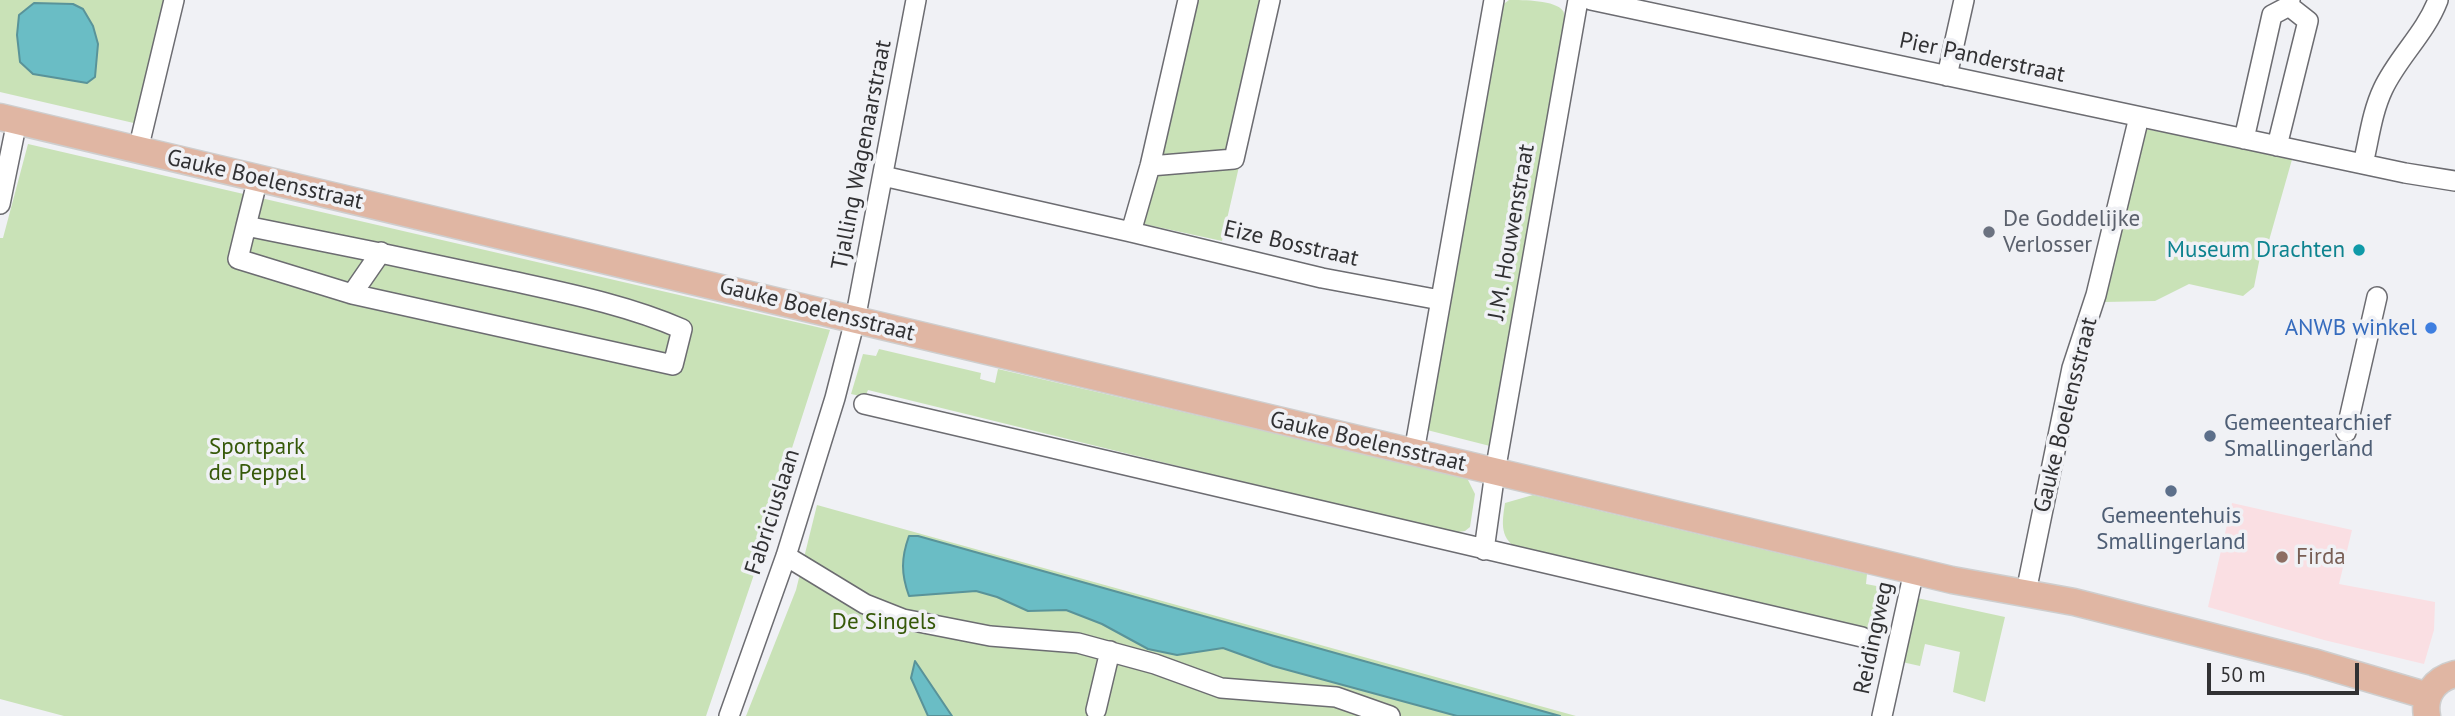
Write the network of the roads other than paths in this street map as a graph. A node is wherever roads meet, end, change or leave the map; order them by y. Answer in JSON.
{"nodes":[{"id":1,"x":174,"y":0,"type":"edge"},
{"id":2,"x":916,"y":0,"type":"edge"},
{"id":3,"x":1188,"y":0,"type":"edge"},
{"id":4,"x":1270,"y":0,"type":"edge"},
{"id":5,"x":1494,"y":0,"type":"edge"},
{"id":6,"x":1578,"y":0,"type":"edge"},
{"id":7,"x":1591,"y":0,"type":"edge"},
{"id":8,"x":1964,"y":0,"type":"edge"},
{"id":9,"x":2438,"y":0,"type":"edge"},
{"id":10,"x":2290,"y":3,"type":"edge"},
{"id":11,"x":1947,"y":76,"type":"junction"},
{"id":12,"x":2139,"y":117,"type":"junction"},
{"id":13,"x":9,"y":119,"type":"edge"},
{"id":14,"x":2244,"y":139,"type":"junction"},
{"id":15,"x":2277,"y":146,"type":"junction"},
{"id":16,"x":138,"y":149,"type":"junction"},
{"id":17,"x":2363,"y":164,"type":"junction"},
{"id":18,"x":1150,"y":166,"type":"junction"},
{"id":19,"x":883,"y":176,"type":"junction"},
{"id":20,"x":258,"y":178,"type":"junction"},
{"id":21,"x":2455,"y":181,"type":"edge"},
{"id":22,"x":3,"y":183,"type":"edge"},
{"id":23,"x":0,"y":204,"type":"edge"},
{"id":24,"x":246,"y":226,"type":"junction"},
{"id":25,"x":1131,"y":232,"type":"junction"},
{"id":26,"x":381,"y":252,"type":"junction"},
{"id":27,"x":352,"y":294,"type":"junction"},
{"id":28,"x":2376,"y":297,"type":"dead end"},
{"id":29,"x":1440,"y":300,"type":"junction"},
{"id":30,"x":855,"y":320,"type":"junction"},
{"id":31,"x":864,"y":404,"type":"dead end"},
{"id":32,"x":2346,"y":432,"type":"dead end"},
{"id":33,"x":1414,"y":453,"type":"junction"},
{"id":34,"x":1494,"y":472,"type":"junction"},
{"id":35,"x":1484,"y":550,"type":"junction"},
{"id":36,"x":786,"y":556,"type":"junction"},
{"id":37,"x":1914,"y":570,"type":"junction"},
{"id":38,"x":2026,"y":592,"type":"junction"},
{"id":39,"x":1861,"y":636,"type":"dead end"},
{"id":40,"x":1110,"y":651,"type":"junction"},
{"id":41,"x":2455,"y":674,"type":"edge"},
{"id":42,"x":2428,"y":706,"type":"edge"},
{"id":43,"x":1096,"y":710,"type":"dead end"},
{"id":44,"x":729,"y":716,"type":"edge"},
{"id":45,"x":1390,"y":716,"type":"edge"},
{"id":46,"x":1882,"y":716,"type":"edge"}],
"edges":[{"from":1,"to":16,"type":"street","name":"Gauke Boelensstraat"},
{"from":2,"to":19,"type":"street","name":"Tjalling Wagenaarstraat"},
{"from":3,"to":18,"type":"street"},
{"from":4,"to":18,"type":"street"},
{"from":5,"to":29,"type":"street"},
{"from":6,"to":34,"type":"street","name":"J.M. Houwenstraat"},
{"from":7,"to":11,"type":"street","name":"Pier Panderstraat"},
{"from":8,"to":11,"type":"street"},
{"from":9,"to":17,"type":"street"},
{"from":10,"to":14,"type":"street"},
{"from":10,"to":15,"type":"street"},
{"from":11,"to":12,"type":"street","name":"Pier Panderstraat"},
{"from":12,"to":14,"type":"street","name":"Pier Panderstraat"},
{"from":12,"to":38,"type":"street","name":"Gauke Boelensstraat"},
{"from":13,"to":16,"type":"main road","name":"Gauke Boelensstraat"},
{"from":13,"to":22,"type":"street"},
{"from":14,"to":15,"type":"street","name":"Pier Panderstraat"},
{"from":15,"to":17,"type":"street","name":"Pier Panderstraat"},
{"from":16,"to":20,"type":"main road","name":"Gauke Boelensstraat"},
{"from":17,"to":21,"type":"street","name":"Pier Panderstraat"},
{"from":18,"to":25,"type":"street"},
{"from":19,"to":25,"type":"street","name":"Eize Bosstraat"},
{"from":19,"to":30,"type":"street","name":"Tjalling Wagenaarstraat"},
{"from":20,"to":24,"type":"street"},
{"from":20,"to":30,"type":"main road","name":"Gauke Boelensstraat"},
{"from":22,"to":23,"type":"street"},
{"from":24,"to":26,"type":"street"},
{"from":24,"to":27,"type":"street"},
{"from":25,"to":29,"type":"street","name":"Eize Bosstraat"},
{"from":26,"to":27,"type":"street"},
{"from":26,"to":27,"type":"street"},
{"from":28,"to":32,"type":"street"},
{"from":29,"to":33,"type":"street"},
{"from":30,"to":33,"type":"main road","name":"Gauke Boelensstraat"},
{"from":30,"to":36,"type":"street","name":"Fabriciuslaan"},
{"from":31,"to":35,"type":"street"},
{"from":33,"to":34,"type":"main road","name":"Gauke Boelensstraat"},
{"from":34,"to":35,"type":"street","name":"Gauke Boelensstraat"},
{"from":34,"to":37,"type":"main road","name":"Gauke Boelensstraat"},
{"from":35,"to":39,"type":"street"},
{"from":36,"to":40,"type":"street"},
{"from":36,"to":44,"type":"street","name":"Fabriciuslaan"},
{"from":37,"to":38,"type":"main road","name":"Gauke Boelensstraat"},
{"from":37,"to":46,"type":"street","name":"Reidingweg"},
{"from":38,"to":42,"type":"main road","name":"Gauke Boelensstraat"},
{"from":40,"to":43,"type":"street"},
{"from":40,"to":45,"type":"street"},
{"from":41,"to":42,"type":"main road"}]}
